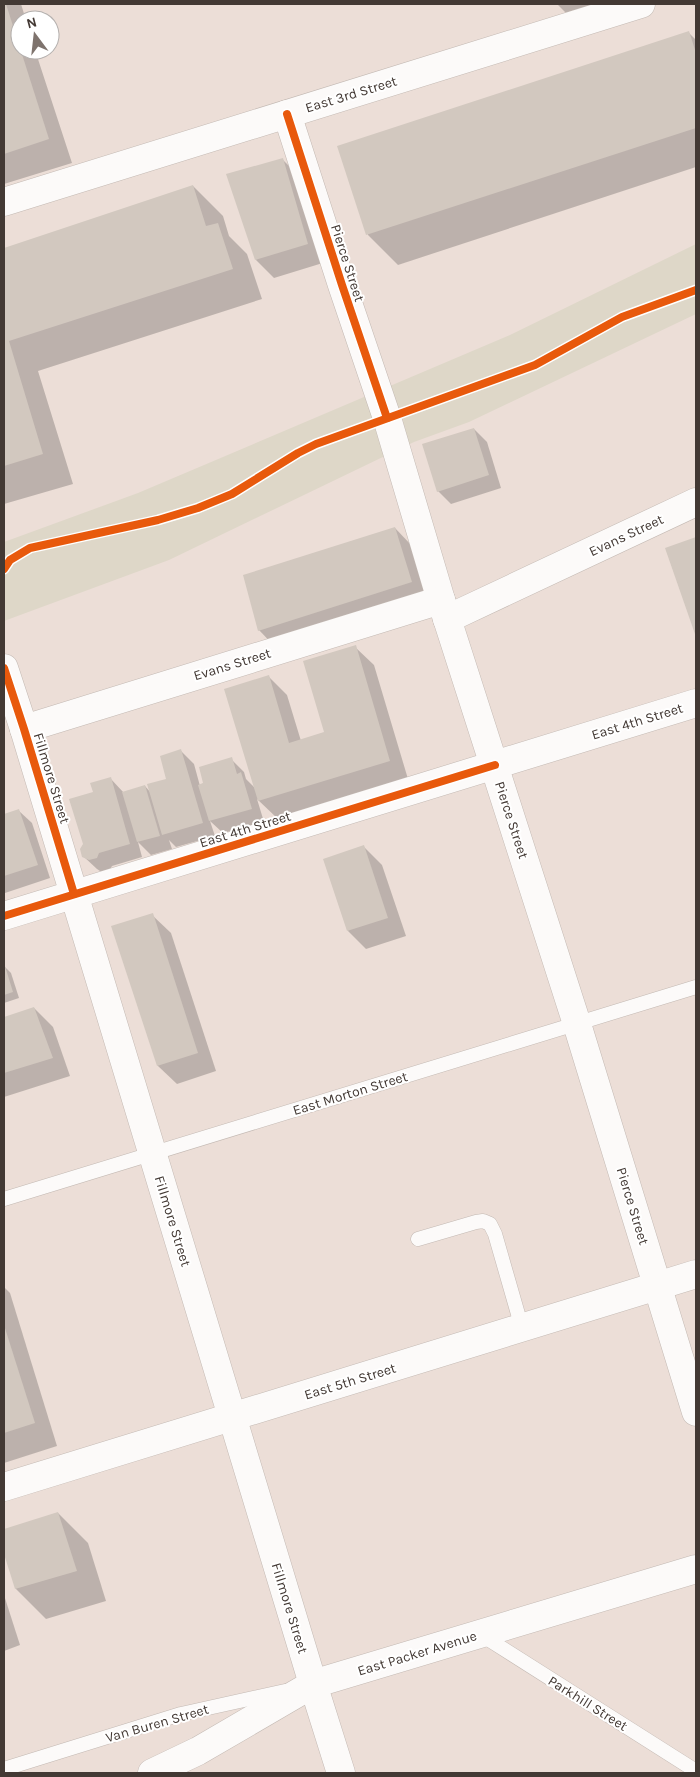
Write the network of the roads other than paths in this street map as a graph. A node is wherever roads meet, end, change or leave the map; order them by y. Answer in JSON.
{"nodes":[{"id":1,"x":641,"y":4,"type":"edge"},
{"id":2,"x":288,"y":114,"type":"junction"},
{"id":3,"x":4,"y":202,"type":"edge"},
{"id":4,"x":696,"y":502,"type":"edge"},
{"id":5,"x":444,"y":610,"type":"junction"},
{"id":6,"x":4,"y":668,"type":"edge"},
{"id":7,"x":696,"y":703,"type":"edge"},
{"id":8,"x":24,"y":729,"type":"junction"},
{"id":9,"x":494,"y":765,"type":"junction"},
{"id":10,"x":74,"y":894,"type":"junction"},
{"id":11,"x":4,"y":916,"type":"edge"},
{"id":12,"x":696,"y":987,"type":"edge"},
{"id":13,"x":577,"y":1024,"type":"junction"},
{"id":14,"x":153,"y":1153,"type":"junction"},
{"id":15,"x":4,"y":1199,"type":"edge"},
{"id":16,"x":418,"y":1238,"type":"dead end"},
{"id":17,"x":696,"y":1274,"type":"edge"},
{"id":18,"x":658,"y":1286,"type":"junction"},
{"id":19,"x":522,"y":1328,"type":"junction"},
{"id":20,"x":696,"y":1412,"type":"edge"},
{"id":21,"x":233,"y":1417,"type":"junction"},
{"id":22,"x":4,"y":1488,"type":"edge"},
{"id":23,"x":696,"y":1569,"type":"edge"},
{"id":24,"x":479,"y":1634,"type":"junction"},
{"id":25,"x":313,"y":1684,"type":"junction"},
{"id":26,"x":4,"y":1769,"type":"edge"},
{"id":27,"x":696,"y":1771,"type":"edge"},
{"id":28,"x":154,"y":1773,"type":"edge"},
{"id":29,"x":341,"y":1773,"type":"edge"}],
"edges":[{"from":1,"to":2,"type":"main road","name":"East 3rd Street"},
{"from":2,"to":3,"type":"main road","name":"East 3rd Street"},
{"from":2,"to":5,"type":"main road","name":"Pierce Street"},
{"from":4,"to":5,"type":"main road","name":"Evans Street"},
{"from":5,"to":8,"type":"main road","name":"Evans Street"},
{"from":5,"to":9,"type":"main road","name":"Pierce Street"},
{"from":6,"to":8,"type":"main road","name":"Fillmore Street"},
{"from":7,"to":9,"type":"main road","name":"East 4th Street"},
{"from":8,"to":10,"type":"main road","name":"Fillmore Street"},
{"from":9,"to":10,"type":"main road","name":"East 4th Street"},
{"from":9,"to":13,"type":"main road","name":"Pierce Street"},
{"from":10,"to":11,"type":"main road","name":"East 4th Street"},
{"from":10,"to":14,"type":"main road","name":"Fillmore Street"},
{"from":12,"to":13,"type":"lane","name":"East Morton Street"},
{"from":13,"to":14,"type":"lane","name":"East Morton Street"},
{"from":13,"to":18,"type":"main road","name":"Pierce Street"},
{"from":14,"to":15,"type":"lane","name":"East Morton Street"},
{"from":14,"to":21,"type":"main road","name":"Fillmore Street"},
{"from":16,"to":19,"type":"lane"},
{"from":17,"to":18,"type":"main road","name":"East 5th Street"},
{"from":18,"to":19,"type":"main road","name":"East 5th Street"},
{"from":18,"to":20,"type":"main road","name":"Pierce Street"},
{"from":19,"to":21,"type":"main road","name":"East 5th Street"},
{"from":21,"to":22,"type":"main road","name":"East 5th Street"},
{"from":21,"to":25,"type":"main road","name":"Fillmore Street"},
{"from":23,"to":24,"type":"main road","name":"East Packer Avenue"},
{"from":24,"to":25,"type":"main road","name":"East Packer Avenue"},
{"from":24,"to":27,"type":"lane","name":"Parkhill Street"},
{"from":25,"to":26,"type":"lane","name":"Van Buren Street"},
{"from":25,"to":28,"type":"main road","name":"East Packer Avenue"},
{"from":25,"to":29,"type":"main road","name":"Fillmore Street"}]}
